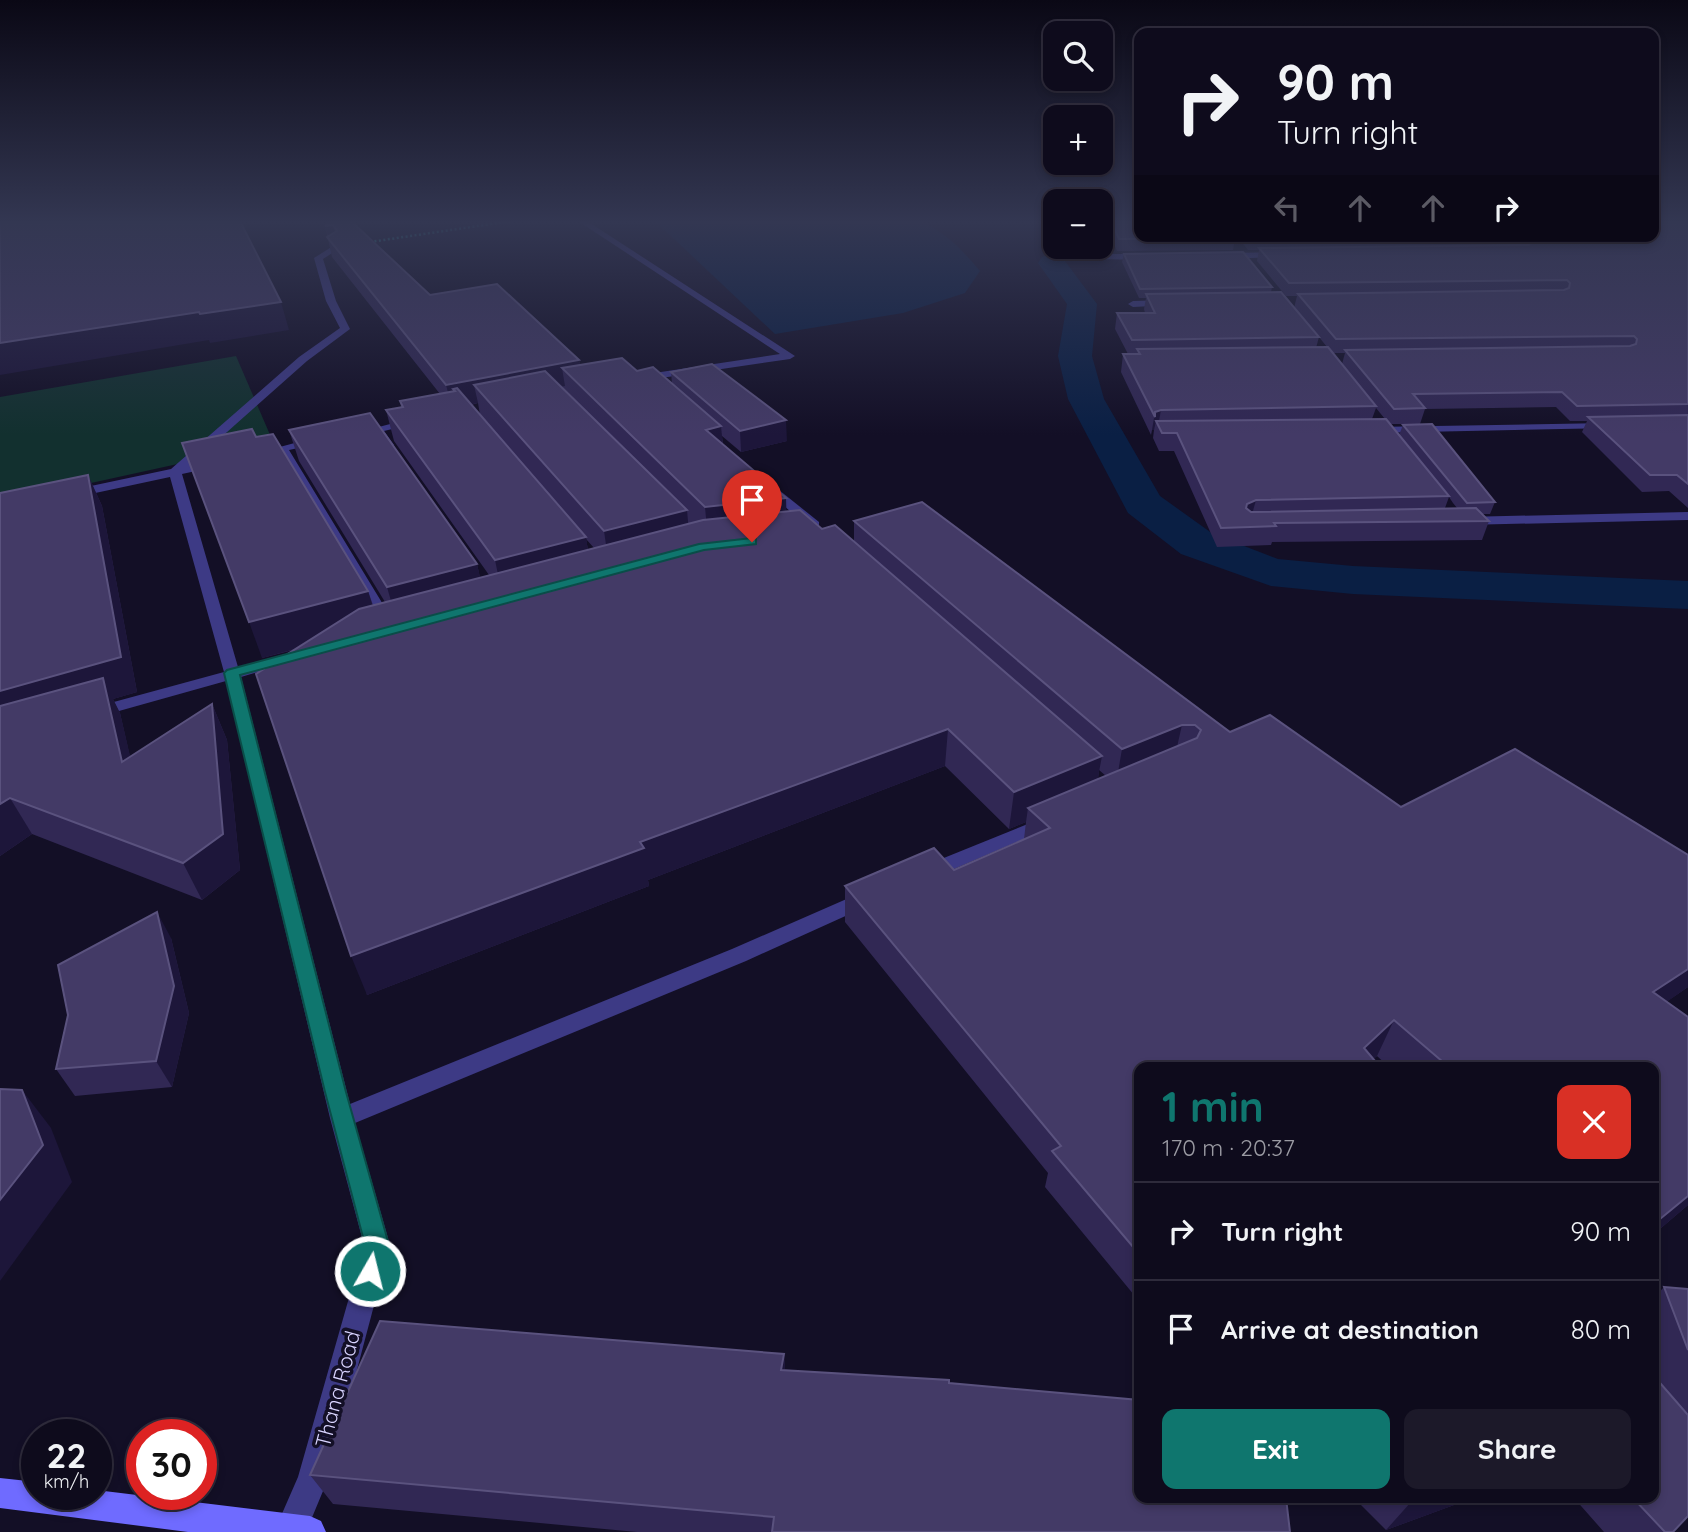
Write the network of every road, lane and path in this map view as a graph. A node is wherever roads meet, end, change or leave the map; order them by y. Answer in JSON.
{"nodes":[{"id":1,"x":329,"y":292,"type":"edge"},
{"id":2,"x":692,"y":292,"type":"edge"},
{"id":3,"x":1173,"y":303,"type":"edge"},
{"id":4,"x":1133,"y":304,"type":"dead end"},
{"id":5,"x":645,"y":377,"type":"junction"},
{"id":6,"x":632,"y":379,"type":"edge"},
{"id":7,"x":656,"y":386,"type":"edge"},
{"id":8,"x":429,"y":418,"type":"edge"},
{"id":9,"x":1377,"y":420,"type":"edge"},
{"id":10,"x":1619,"y":426,"type":"edge"},
{"id":11,"x":1358,"y":431,"type":"edge"},
{"id":12,"x":1389,"y":435,"type":"junction"},
{"id":13,"x":331,"y":438,"type":"edge"},
{"id":14,"x":393,"y":451,"type":"edge"},
{"id":15,"x":228,"y":460,"type":"edge"},
{"id":16,"x":175,"y":472,"type":"junction"},
{"id":17,"x":761,"y":478,"type":"edge"},
{"id":18,"x":54,"y":498,"type":"edge"},
{"id":19,"x":1688,"y":516,"type":"edge"},
{"id":20,"x":1451,"y":518,"type":"edge"},
{"id":21,"x":797,"y":537,"type":"edge"},
{"id":22,"x":392,"y":630,"type":"edge"},
{"id":23,"x":312,"y":652,"type":"edge"},
{"id":24,"x":232,"y":673,"type":"junction"},
{"id":25,"x":77,"y":718,"type":"edge"},
{"id":26,"x":1066,"y":814,"type":"edge"},
{"id":27,"x":906,"y":882,"type":"edge"},
{"id":28,"x":880,"y":893,"type":"edge"},
{"id":29,"x":342,"y":1118,"type":"junction"},
{"id":30,"x":0,"y":1493,"type":"edge"},
{"id":31,"x":297,"y":1531,"type":"edge"}],
"edges":[{"from":1,"to":16,"type":"street"},
{"from":2,"to":5,"type":"street"},
{"from":3,"to":4,"type":"street"},
{"from":5,"to":6,"type":"street"},
{"from":5,"to":7,"type":"street"},
{"from":8,"to":14,"type":"street"},
{"from":9,"to":12,"type":"street"},
{"from":10,"to":12,"type":"street"},
{"from":11,"to":12,"type":"street"},
{"from":13,"to":22,"type":"street"},
{"from":15,"to":16,"type":"street"},
{"from":16,"to":18,"type":"street"},
{"from":16,"to":24,"type":"street","name":"Thana Road"},
{"from":17,"to":21,"type":"street"},
{"from":19,"to":20,"type":"street"},
{"from":23,"to":24,"type":"street"},
{"from":24,"to":25,"type":"street"},
{"from":24,"to":29,"type":"street","name":"Thana Road"},
{"from":26,"to":27,"type":"street"},
{"from":28,"to":29,"type":"street"},
{"from":29,"to":31,"type":"street","name":"Thana Road"},
{"from":30,"to":31,"type":"street"}]}
